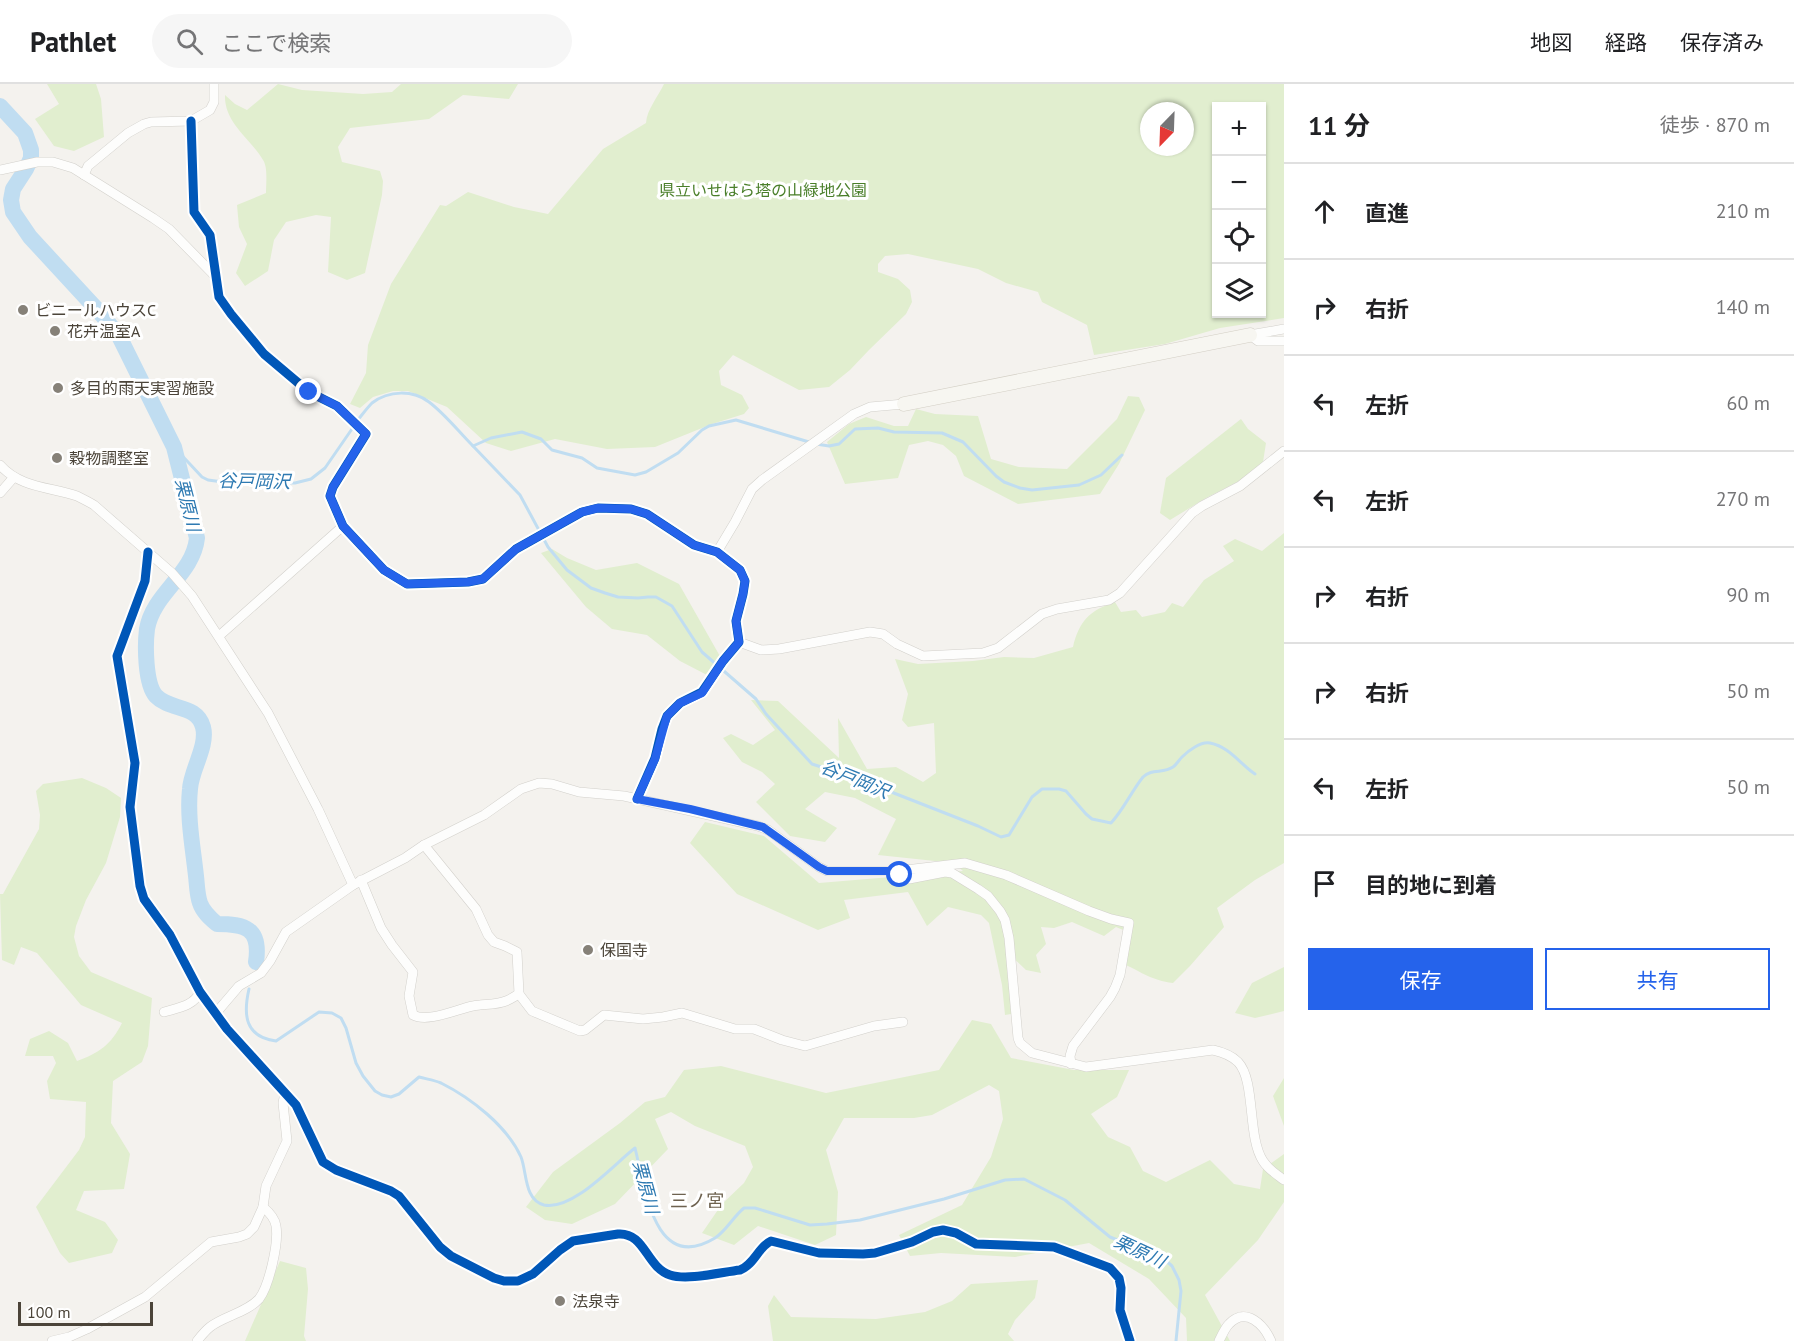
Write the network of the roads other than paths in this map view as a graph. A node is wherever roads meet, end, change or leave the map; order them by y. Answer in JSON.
{"nodes":[{"id":1,"x":214,"y":84,"type":"edge"},
{"id":2,"x":191,"y":121,"type":"junction"},
{"id":3,"x":0,"y":170,"type":"edge"},
{"id":4,"x":84,"y":175,"type":"junction"},
{"id":5,"x":216,"y":277,"type":"junction"},
{"id":6,"x":1284,"y":329,"type":"edge"},
{"id":7,"x":1250,"y":335,"type":"junction"},
{"id":8,"x":1284,"y":341,"type":"edge"},
{"id":9,"x":904,"y":404,"type":"joint"},
{"id":10,"x":1284,"y":451,"type":"edge"},
{"id":11,"x":0,"y":465,"type":"edge"},
{"id":12,"x":14,"y":477,"type":"junction"},
{"id":13,"x":0,"y":493,"type":"edge"},
{"id":14,"x":343,"y":526,"type":"junction"},
{"id":15,"x":148,"y":552,"type":"junction"},
{"id":16,"x":717,"y":552,"type":"junction"},
{"id":17,"x":219,"y":636,"type":"junction"},
{"id":18,"x":739,"y":642,"type":"junction"},
{"id":19,"x":637,"y":799,"type":"junction"},
{"id":20,"x":424,"y":845,"type":"junction"},
{"id":21,"x":897,"y":871,"type":"junction"},
{"id":22,"x":357,"y":882,"type":"junction"},
{"id":23,"x":200,"y":992,"type":"junction"},
{"id":24,"x":519,"y":994,"type":"junction"},
{"id":25,"x":164,"y":1012,"type":"dead end"},
{"id":26,"x":216,"y":1014,"type":"junction"},
{"id":27,"x":903,"y":1022,"type":"dead end"},
{"id":28,"x":1071,"y":1064,"type":"junction"},
{"id":29,"x":285,"y":1093,"type":"junction"},
{"id":30,"x":1284,"y":1180,"type":"edge"},
{"id":31,"x":263,"y":1207,"type":"junction"},
{"id":32,"x":52,"y":1341,"type":"edge"},
{"id":33,"x":197,"y":1341,"type":"edge"},
{"id":34,"x":1130,"y":1341,"type":"edge"},
{"id":35,"x":1219,"y":1341,"type":"edge"},
{"id":36,"x":1271,"y":1341,"type":"edge"}],
"edges":[{"from":1,"to":2,"type":"street"},
{"from":2,"to":4,"type":"street"},
{"from":2,"to":5,"type":"street"},
{"from":3,"to":4,"type":"street"},
{"from":4,"to":5,"type":"street"},
{"from":5,"to":14,"type":"street"},
{"from":6,"to":7,"type":"street"},
{"from":7,"to":8,"type":"street"},
{"from":7,"to":9,"type":"street"},
{"from":9,"to":16,"type":"street"},
{"from":10,"to":18,"type":"street"},
{"from":11,"to":12,"type":"street"},
{"from":12,"to":13,"type":"street"},
{"from":12,"to":15,"type":"street"},
{"from":14,"to":16,"type":"street"},
{"from":14,"to":17,"type":"street"},
{"from":15,"to":17,"type":"street"},
{"from":15,"to":23,"type":"street"},
{"from":16,"to":18,"type":"street"},
{"from":17,"to":22,"type":"street"},
{"from":18,"to":19,"type":"street"},
{"from":19,"to":20,"type":"street"},
{"from":19,"to":21,"type":"street"},
{"from":20,"to":22,"type":"street"},
{"from":20,"to":24,"type":"street"},
{"from":21,"to":28,"type":"street"},
{"from":21,"to":28,"type":"street"},
{"from":22,"to":24,"type":"street"},
{"from":22,"to":26,"type":"street"},
{"from":23,"to":25,"type":"street"},
{"from":23,"to":26,"type":"street"},
{"from":24,"to":27,"type":"street"},
{"from":26,"to":29,"type":"street"},
{"from":28,"to":30,"type":"street"},
{"from":29,"to":31,"type":"street"},
{"from":29,"to":34,"type":"street"},
{"from":31,"to":32,"type":"street"},
{"from":31,"to":33,"type":"street"},
{"from":35,"to":36,"type":"street"}]}
